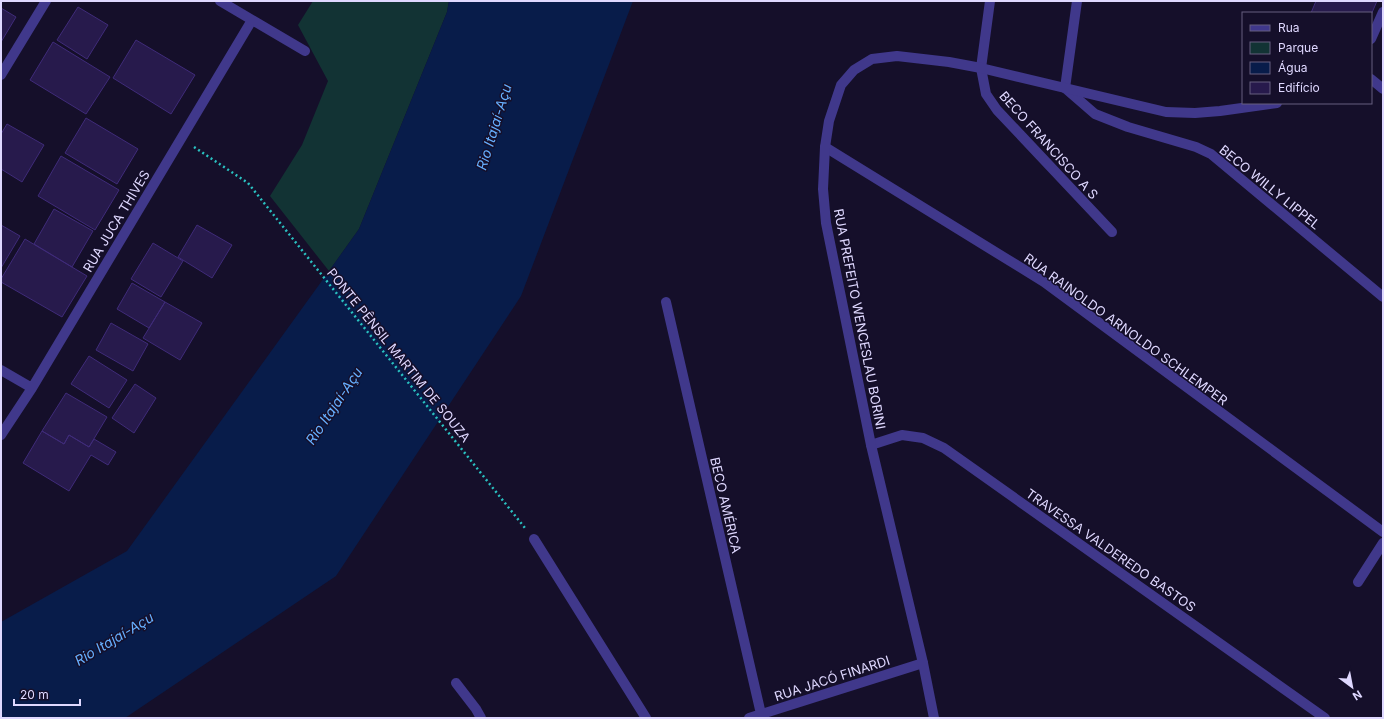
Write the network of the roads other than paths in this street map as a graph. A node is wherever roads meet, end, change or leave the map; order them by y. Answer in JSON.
{"nodes":[{"id":1,"x":46,"y":1,"type":"edge"},
{"id":2,"x":220,"y":1,"type":"edge"},
{"id":3,"x":990,"y":1,"type":"edge"},
{"id":4,"x":1077,"y":1,"type":"edge"},
{"id":5,"x":1383,"y":12,"type":"edge"},
{"id":6,"x":252,"y":20,"type":"junction"},
{"id":7,"x":1372,"y":37,"type":"edge"},
{"id":8,"x":305,"y":51,"type":"dead end"},
{"id":9,"x":981,"y":68,"type":"junction"},
{"id":10,"x":1,"y":75,"type":"edge"},
{"id":11,"x":1372,"y":80,"type":"edge"},
{"id":12,"x":1065,"y":88,"type":"junction"},
{"id":13,"x":1383,"y":89,"type":"edge"},
{"id":14,"x":1270,"y":104,"type":"edge"},
{"id":15,"x":825,"y":147,"type":"junction"},
{"id":16,"x":1112,"y":232,"type":"dead end"},
{"id":17,"x":1383,"y":297,"type":"edge"},
{"id":18,"x":666,"y":302,"type":"dead end"},
{"id":19,"x":1,"y":370,"type":"edge"},
{"id":20,"x":32,"y":388,"type":"junction"},
{"id":21,"x":1,"y":435,"type":"edge"},
{"id":22,"x":871,"y":446,"type":"junction"},
{"id":23,"x":1383,"y":532,"type":"edge"},
{"id":24,"x":534,"y":539,"type":"road end"},
{"id":25,"x":1383,"y":542,"type":"edge"},
{"id":26,"x":1358,"y":582,"type":"dead end"},
{"id":27,"x":923,"y":663,"type":"junction"},
{"id":28,"x":456,"y":683,"type":"dead end"},
{"id":29,"x":761,"y":714,"type":"junction"},
{"id":30,"x":481,"y":718,"type":"edge"},
{"id":31,"x":646,"y":718,"type":"edge"},
{"id":32,"x":749,"y":718,"type":"edge"},
{"id":33,"x":934,"y":718,"type":"edge"},
{"id":34,"x":1325,"y":718,"type":"edge"}],
"edges":[{"from":1,"to":10,"type":"street"},
{"from":2,"to":6,"type":"street"},
{"from":3,"to":9,"type":"street","name":"BECO FRANCISCO A S"},
{"from":4,"to":12,"type":"street"},
{"from":5,"to":7,"type":"street"},
{"from":6,"to":8,"type":"street"},
{"from":6,"to":20,"type":"street","name":"RUA JUCA THIVES"},
{"from":9,"to":12,"type":"street","name":"RUA PREFEITO WENCESLAU BORINI"},
{"from":9,"to":15,"type":"street","name":"RUA PREFEITO WENCESLAU BORINI"},
{"from":9,"to":16,"type":"street","name":"BECO FRANCISCO A S"},
{"from":11,"to":13,"type":"street"},
{"from":12,"to":14,"type":"street","name":"RUA PREFEITO WENCESLAU BORINI"},
{"from":12,"to":17,"type":"street","name":"BECO WILLY LIPPEL"},
{"from":15,"to":22,"type":"street","name":"RUA PREFEITO WENCESLAU BORINI"},
{"from":15,"to":23,"type":"street","name":"RUA RAINOLDO ARNOLDO SCHLEMPER"},
{"from":18,"to":29,"type":"street","name":"BECO AMÉRICA"},
{"from":19,"to":20,"type":"street"},
{"from":20,"to":21,"type":"street","name":"RUA JUCA THIVES"},
{"from":22,"to":27,"type":"street","name":"RUA PREFEITO WENCESLAU BORINI"},
{"from":22,"to":34,"type":"street","name":"TRAVESSA VALDEREDO BASTOS"},
{"from":24,"to":31,"type":"street"},
{"from":25,"to":26,"type":"street"},
{"from":27,"to":29,"type":"street","name":"RUA JACÓ FINARDI"},
{"from":27,"to":33,"type":"street","name":"RUA PREFEITO WENCESLAU BORINI"},
{"from":28,"to":30,"type":"street"},
{"from":29,"to":32,"type":"street","name":"RUA JACÓ FINARDI"}]}
